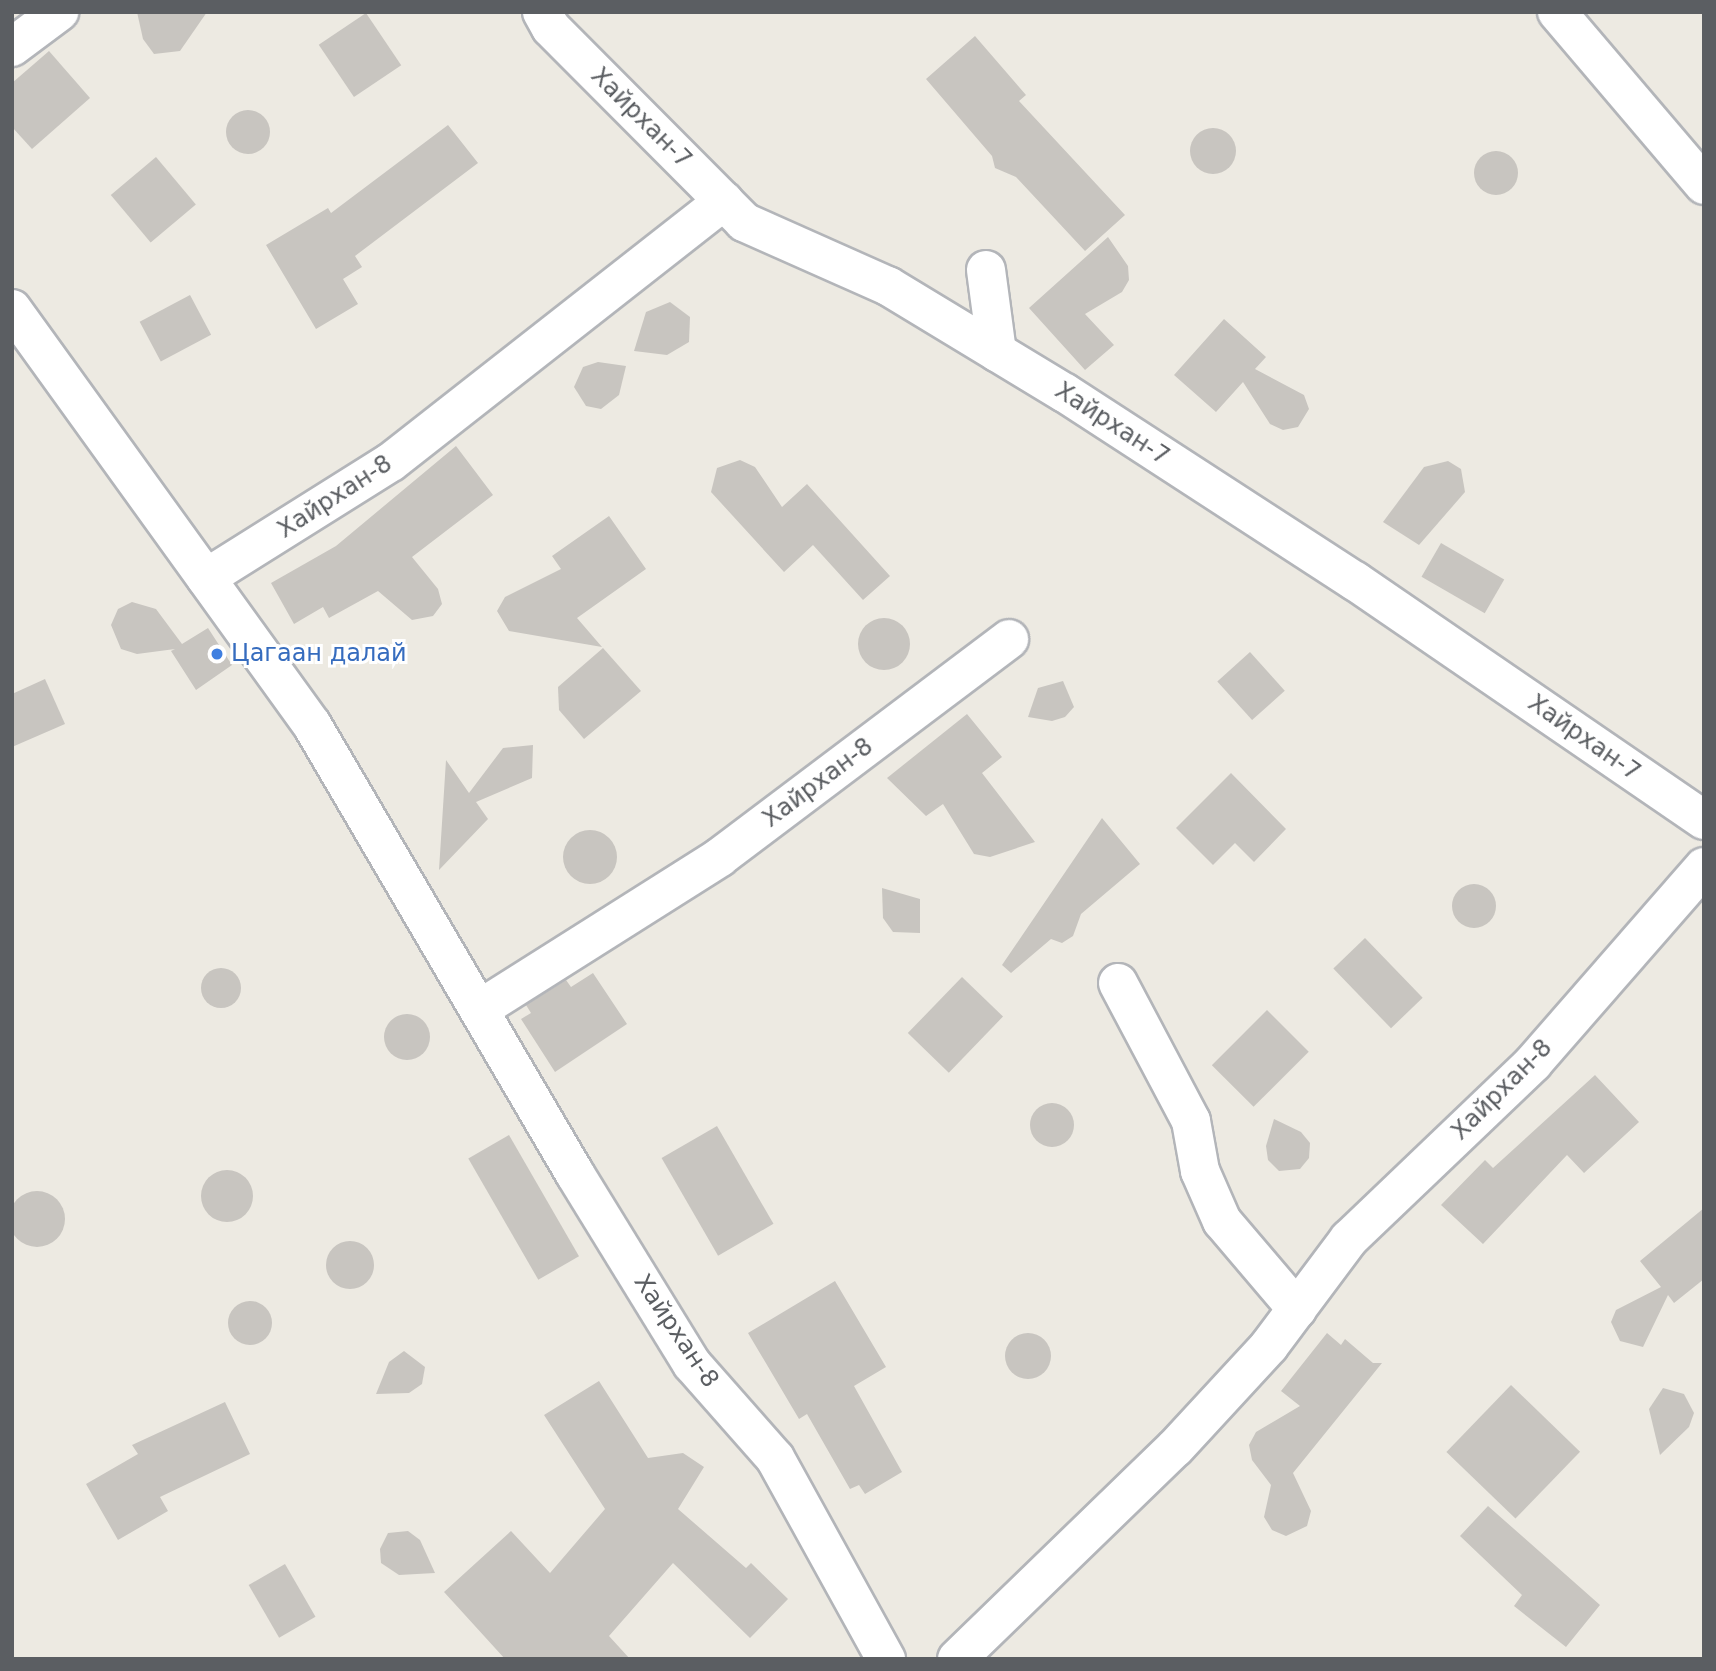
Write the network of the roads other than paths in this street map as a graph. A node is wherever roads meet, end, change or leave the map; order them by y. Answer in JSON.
{"nodes":[{"id":1,"x":59,"y":12,"type":"edge"},
{"id":2,"x":542,"y":12,"type":"edge"},
{"id":3,"x":1557,"y":12,"type":"edge"},
{"id":4,"x":12,"y":47,"type":"edge"},
{"id":5,"x":1704,"y":185,"type":"edge"},
{"id":6,"x":724,"y":201,"type":"junction"},
{"id":7,"x":986,"y":270,"type":"dead end"},
{"id":8,"x":12,"y":309,"type":"edge"},
{"id":9,"x":997,"y":352,"type":"junction"},
{"id":10,"x":206,"y":578,"type":"junction"},
{"id":11,"x":1009,"y":639,"type":"dead end"},
{"id":12,"x":1704,"y":820,"type":"edge"},
{"id":13,"x":1704,"y":867,"type":"edge"},
{"id":14,"x":1118,"y":983,"type":"dead end"},
{"id":15,"x":480,"y":1009,"type":"junction"},
{"id":16,"x":1297,"y":1309,"type":"junction"},
{"id":17,"x":871,"y":1656,"type":"edge"},
{"id":18,"x":957,"y":1659,"type":"edge"}],
"edges":[{"from":1,"to":4,"type":"street"},
{"from":2,"to":6,"type":"street","name":"Хайрхан-7"},
{"from":3,"to":5,"type":"street"},
{"from":6,"to":9,"type":"street","name":"Хайрхан-7"},
{"from":6,"to":10,"type":"street","name":"Хайрхан-8"},
{"from":7,"to":9,"type":"street"},
{"from":8,"to":10,"type":"street","name":"Хайрхан-8"},
{"from":9,"to":12,"type":"street","name":"Хайрхан-7"},
{"from":10,"to":15,"type":"street","name":"Хайрхан-8"},
{"from":11,"to":15,"type":"street","name":"Хайрхан-8"},
{"from":13,"to":16,"type":"street","name":"Хайрхан-8"},
{"from":14,"to":16,"type":"street"},
{"from":15,"to":17,"type":"street","name":"Хайрхан-8"},
{"from":16,"to":18,"type":"street","name":"Хайрхан-8"}]}
